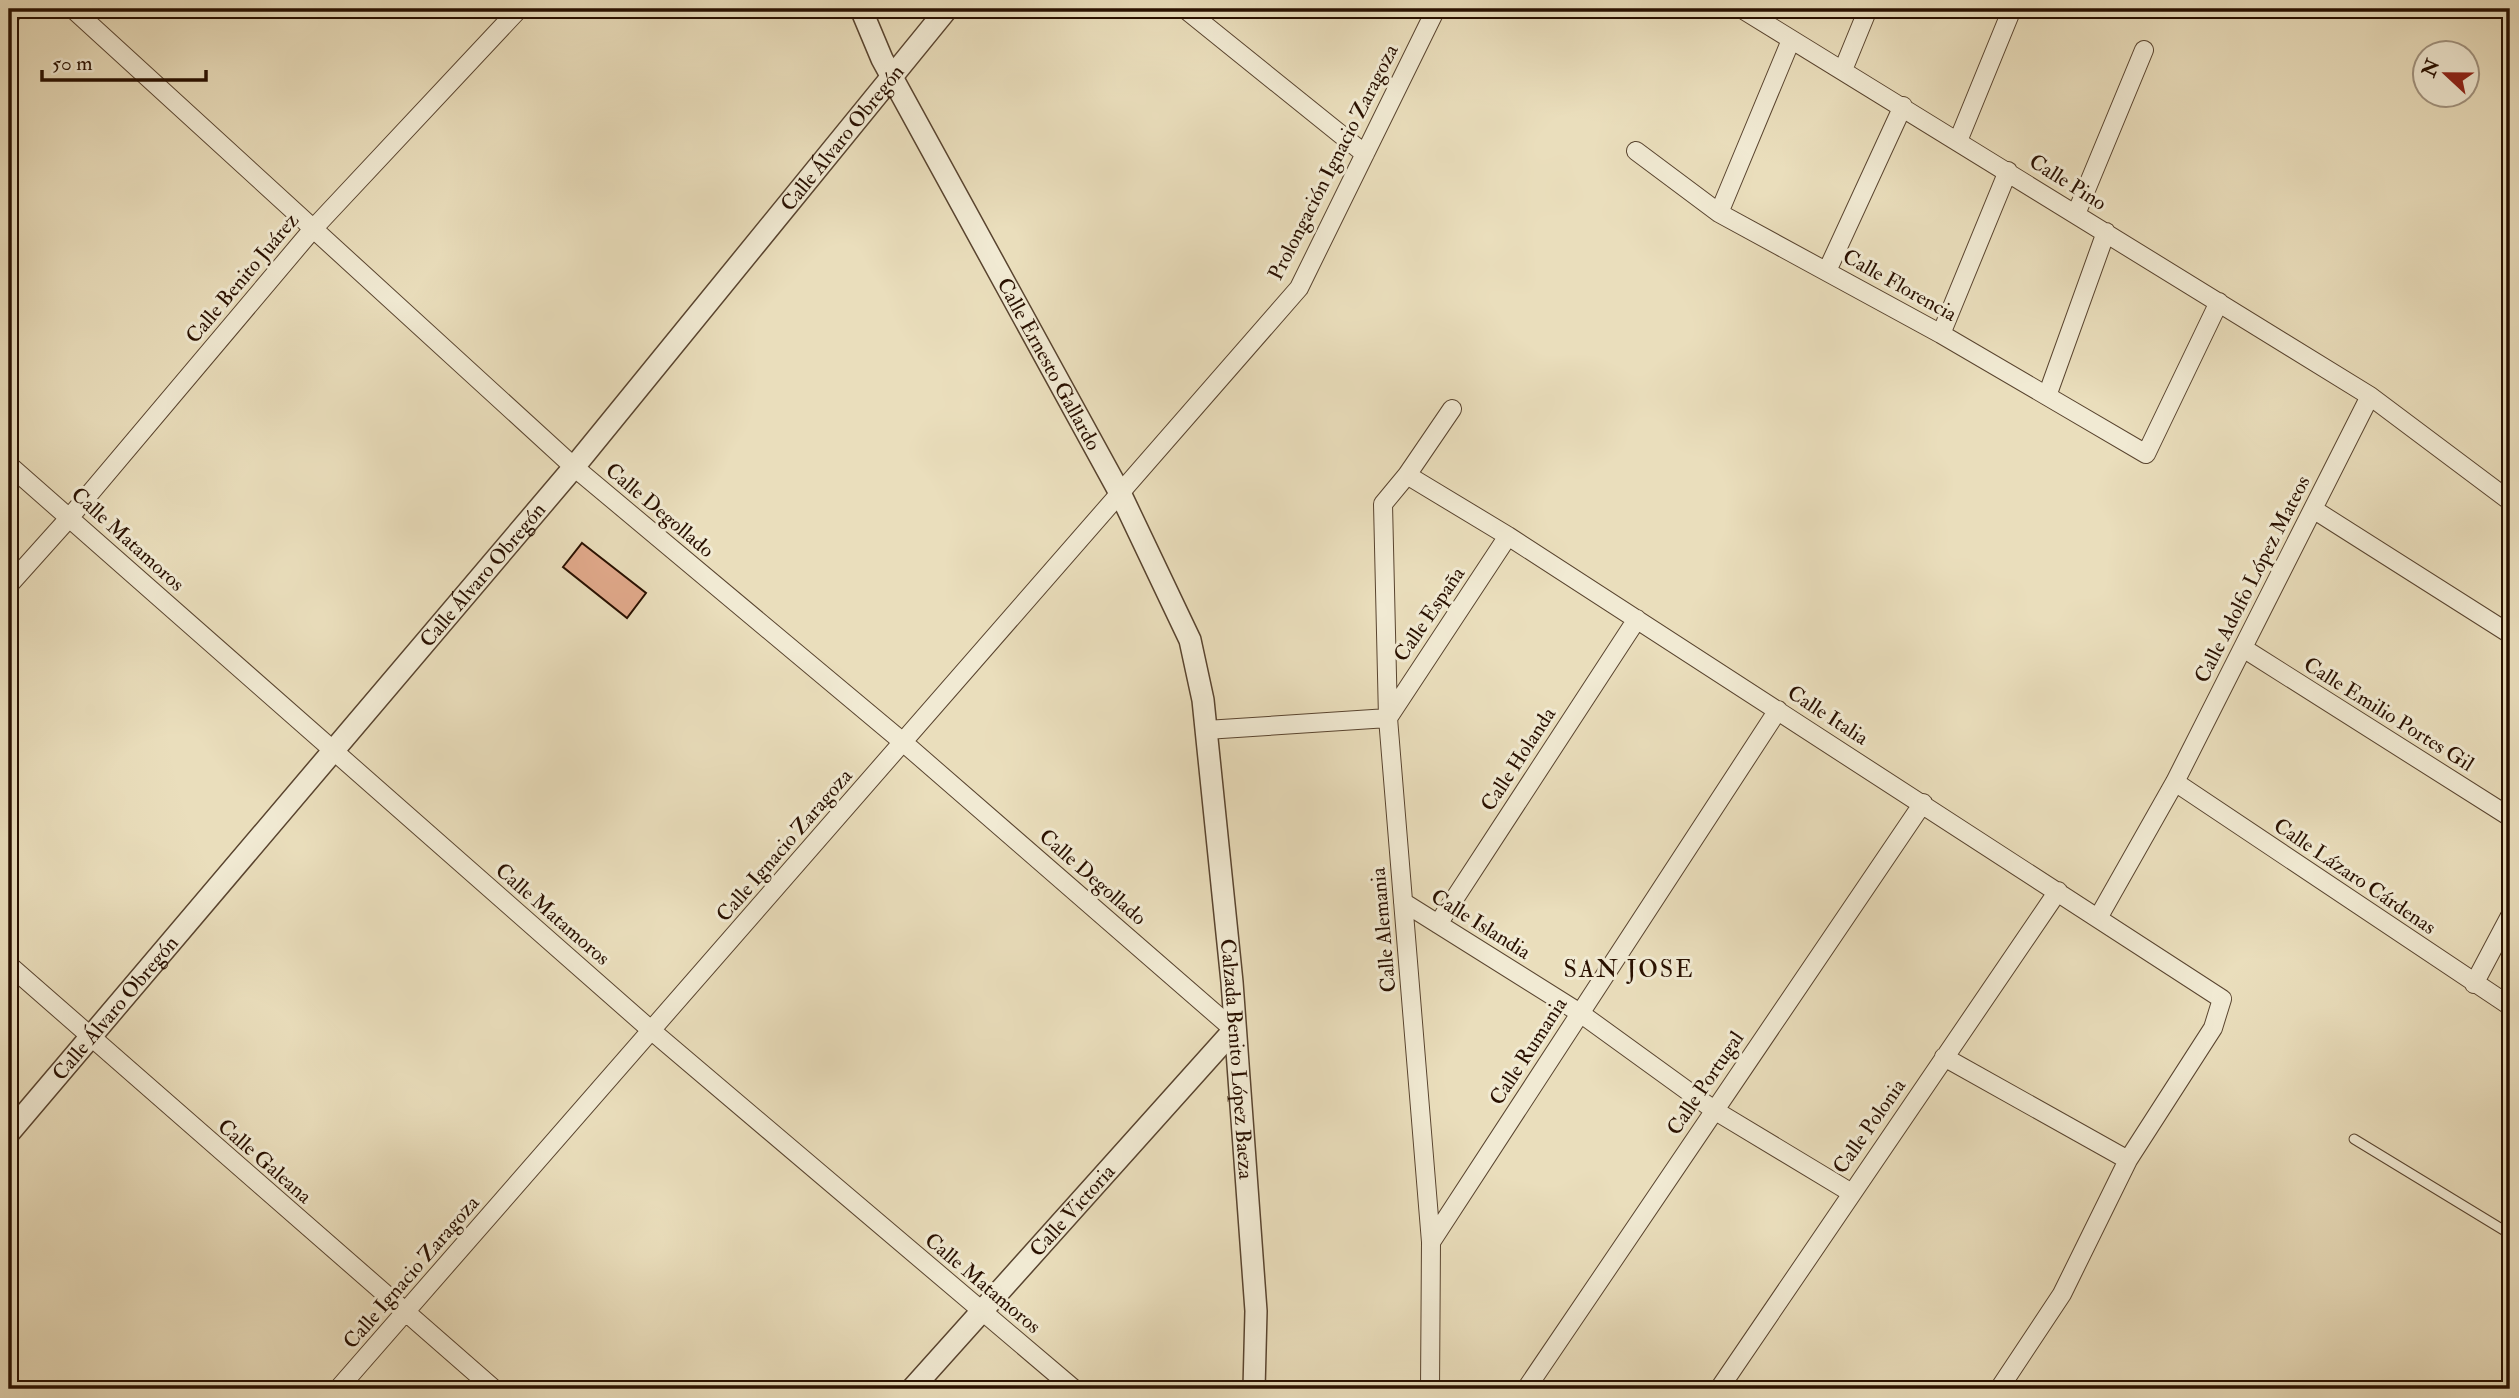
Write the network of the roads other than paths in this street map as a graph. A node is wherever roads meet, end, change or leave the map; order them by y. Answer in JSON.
{"nodes":[{"id":1,"x":15,"y":9,"type":"edge"},
{"id":2,"x":73,"y":9,"type":"edge"},
{"id":3,"x":519,"y":9,"type":"edge"},
{"id":4,"x":861,"y":9,"type":"edge"},
{"id":5,"x":947,"y":9,"type":"edge"},
{"id":6,"x":1185,"y":9,"type":"edge"},
{"id":7,"x":1436,"y":9,"type":"edge"},
{"id":8,"x":1742,"y":9,"type":"edge"},
{"id":9,"x":1868,"y":9,"type":"edge"},
{"id":10,"x":2012,"y":9,"type":"edge"},
{"id":11,"x":9,"y":18,"type":"edge"},
{"id":12,"x":1791,"y":40,"type":"junction"},
{"id":13,"x":2144,"y":50,"type":"dead end"},
{"id":14,"x":1843,"y":70,"type":"junction"},
{"id":15,"x":892,"y":77,"type":"junction"},
{"id":16,"x":1903,"y":106,"type":"junction"},
{"id":17,"x":1958,"y":141,"type":"junction"},
{"id":18,"x":1636,"y":151,"type":"dead end"},
{"id":19,"x":1365,"y":154,"type":"junction"},
{"id":20,"x":2008,"y":172,"type":"junction"},
{"id":21,"x":1719,"y":213,"type":"junction"},
{"id":22,"x":2076,"y":214,"type":"junction"},
{"id":23,"x":312,"y":230,"type":"junction"},
{"id":24,"x":2105,"y":232,"type":"junction"},
{"id":25,"x":1827,"y":271,"type":"junction"},
{"id":26,"x":2219,"y":302,"type":"junction"},
{"id":27,"x":1262,"y":330,"type":"joint"},
{"id":28,"x":1941,"y":334,"type":"junction"},
{"id":29,"x":2047,"y":396,"type":"junction"},
{"id":30,"x":2370,"y":396,"type":"junction"},
{"id":31,"x":1452,"y":409,"type":"dead end"},
{"id":32,"x":9,"y":465,"type":"edge"},
{"id":33,"x":574,"y":467,"type":"junction"},
{"id":34,"x":1407,"y":475,"type":"junction"},
{"id":35,"x":1121,"y":495,"type":"junction"},
{"id":36,"x":2510,"y":501,"type":"edge"},
{"id":37,"x":2313,"y":509,"type":"junction"},
{"id":38,"x":70,"y":517,"type":"junction"},
{"id":39,"x":1508,"y":536,"type":"junction"},
{"id":40,"x":9,"y":584,"type":"edge"},
{"id":41,"x":1637,"y":619,"type":"junction"},
{"id":42,"x":2510,"y":634,"type":"edge"},
{"id":43,"x":2243,"y":648,"type":"junction"},
{"id":44,"x":1778,"y":710,"type":"junction"},
{"id":45,"x":1388,"y":718,"type":"junction"},
{"id":46,"x":1206,"y":730,"type":"junction"},
{"id":47,"x":904,"y":743,"type":"junction"},
{"id":48,"x":333,"y":751,"type":"junction"},
{"id":49,"x":2175,"y":782,"type":"junction"},
{"id":50,"x":1923,"y":803,"type":"junction"},
{"id":51,"x":2510,"y":817,"type":"edge"},
{"id":52,"x":2058,"y":891,"type":"junction"},
{"id":53,"x":1403,"y":902,"type":"junction"},
{"id":54,"x":2510,"y":916,"type":"edge"},
{"id":55,"x":2098,"y":918,"type":"junction"},
{"id":56,"x":1438,"y":924,"type":"junction"},
{"id":57,"x":9,"y":965,"type":"edge"},
{"id":58,"x":2474,"y":984,"type":"junction"},
{"id":59,"x":2510,"y":1006,"type":"edge"},
{"id":60,"x":1580,"y":1013,"type":"junction"},
{"id":61,"x":1233,"y":1030,"type":"junction"},
{"id":62,"x":652,"y":1031,"type":"junction"},
{"id":63,"x":90,"y":1038,"type":"junction"},
{"id":64,"x":1944,"y":1057,"type":"junction"},
{"id":65,"x":1714,"y":1110,"type":"junction"},
{"id":66,"x":9,"y":1133,"type":"edge"},
{"id":67,"x":2354,"y":1139,"type":"dead end"},
{"id":68,"x":2128,"y":1160,"type":"junction"},
{"id":69,"x":1850,"y":1192,"type":"junction"},
{"id":70,"x":2510,"y":1234,"type":"edge"},
{"id":71,"x":1431,"y":1242,"type":"junction"},
{"id":72,"x":981,"y":1312,"type":"junction"},
{"id":73,"x":405,"y":1313,"type":"junction"},
{"id":74,"x":338,"y":1389,"type":"edge"},
{"id":75,"x":494,"y":1389,"type":"edge"},
{"id":76,"x":912,"y":1389,"type":"edge"},
{"id":77,"x":1074,"y":1389,"type":"edge"},
{"id":78,"x":1254,"y":1389,"type":"edge"},
{"id":79,"x":1430,"y":1389,"type":"edge"},
{"id":80,"x":1526,"y":1389,"type":"edge"},
{"id":81,"x":1719,"y":1389,"type":"edge"},
{"id":82,"x":1999,"y":1389,"type":"edge"}],
"edges":[{"from":1,"to":11,"type":"street"},
{"from":2,"to":23,"type":"street","name":"Calle Degollado"},
{"from":3,"to":23,"type":"street","name":"Calle Benito Juárez"},
{"from":4,"to":15,"type":"street","name":"Calle Ernesto Gallardo"},
{"from":5,"to":15,"type":"street","name":"Calle Álvaro Obregón"},
{"from":6,"to":19,"type":"street"},
{"from":7,"to":19,"type":"street","name":"Prolongación Ignacio Zaragoza"},
{"from":8,"to":12,"type":"street","name":"Calle Pino"},
{"from":9,"to":14,"type":"street"},
{"from":10,"to":17,"type":"street"},
{"from":12,"to":14,"type":"street","name":"Calle Pino"},
{"from":12,"to":21,"type":"street"},
{"from":13,"to":22,"type":"street"},
{"from":14,"to":16,"type":"street","name":"Calle Pino"},
{"from":15,"to":33,"type":"street","name":"Calle Álvaro Obregón"},
{"from":15,"to":35,"type":"street","name":"Calle Ernesto Gallardo"},
{"from":16,"to":17,"type":"street","name":"Calle Pino"},
{"from":16,"to":25,"type":"street"},
{"from":17,"to":20,"type":"street","name":"Calle Pino"},
{"from":18,"to":21,"type":"street","name":"Calle Florencia"},
{"from":19,"to":27,"type":"street","name":"Prolongación Ignacio Zaragoza"},
{"from":20,"to":22,"type":"street","name":"Calle Pino"},
{"from":20,"to":28,"type":"street"},
{"from":21,"to":25,"type":"street","name":"Calle Florencia"},
{"from":22,"to":24,"type":"street","name":"Calle Pino"},
{"from":23,"to":33,"type":"street","name":"Calle Degollado"},
{"from":23,"to":38,"type":"street","name":"Calle Benito Juárez"},
{"from":24,"to":26,"type":"street","name":"Calle Pino"},
{"from":24,"to":29,"type":"street"},
{"from":25,"to":28,"type":"street","name":"Calle Florencia"},
{"from":26,"to":29,"type":"street","name":"Calle Florencia"},
{"from":26,"to":30,"type":"street","name":"Calle Pino"},
{"from":27,"to":35,"type":"street","name":"Calle Ignacio Zaragoza"},
{"from":28,"to":29,"type":"street","name":"Calle Florencia"},
{"from":30,"to":36,"type":"street","name":"Calle Pino"},
{"from":30,"to":37,"type":"street","name":"Calle Adolfo López Mateos"},
{"from":31,"to":34,"type":"street","name":"Calle Alemania"},
{"from":32,"to":38,"type":"street","name":"Calle Matamoros"},
{"from":33,"to":47,"type":"street","name":"Calle Degollado"},
{"from":33,"to":48,"type":"street","name":"Calle Álvaro Obregón"},
{"from":34,"to":39,"type":"street","name":"Calle Italia"},
{"from":34,"to":45,"type":"street","name":"Calle Alemania"},
{"from":35,"to":46,"type":"street","name":"Calle Ernesto Gallardo"},
{"from":35,"to":47,"type":"street","name":"Calle Ignacio Zaragoza"},
{"from":37,"to":42,"type":"street"},
{"from":37,"to":43,"type":"street","name":"Calle Adolfo López Mateos"},
{"from":38,"to":40,"type":"street","name":"Calle Benito Juárez"},
{"from":38,"to":48,"type":"street","name":"Calle Matamoros"},
{"from":39,"to":41,"type":"street","name":"Calle Italia"},
{"from":39,"to":45,"type":"street","name":"Calle España"},
{"from":41,"to":44,"type":"street","name":"Calle Italia"},
{"from":41,"to":56,"type":"street","name":"Calle Holanda"},
{"from":43,"to":49,"type":"street","name":"Calle Adolfo López Mateos"},
{"from":43,"to":51,"type":"street","name":"Calle Emilio Portes Gil"},
{"from":44,"to":50,"type":"street","name":"Calle Italia"},
{"from":44,"to":60,"type":"street","name":"Calle Rumania"},
{"from":45,"to":46,"type":"street"},
{"from":45,"to":53,"type":"street","name":"Calle Alemania"},
{"from":46,"to":61,"type":"street","name":"Calzada Benito López Baeza"},
{"from":47,"to":61,"type":"street","name":"Calle Degollado"},
{"from":47,"to":62,"type":"street","name":"Calle Ignacio Zaragoza"},
{"from":48,"to":62,"type":"street","name":"Calle Matamoros"},
{"from":48,"to":63,"type":"street","name":"Calle Álvaro Obregón"},
{"from":49,"to":55,"type":"street"},
{"from":49,"to":58,"type":"street","name":"Calle Lázaro Cárdenas"},
{"from":50,"to":52,"type":"street","name":"Calle Italia"},
{"from":50,"to":65,"type":"street","name":"Calle Portugal"},
{"from":52,"to":55,"type":"street","name":"Calle Italia"},
{"from":52,"to":64,"type":"street","name":"Calle Polonia"},
{"from":53,"to":56,"type":"street","name":"Calle Islandia"},
{"from":53,"to":71,"type":"street","name":"Calle Alemania"},
{"from":54,"to":58,"type":"street"},
{"from":55,"to":68,"type":"street","name":"Calle Italia"},
{"from":56,"to":60,"type":"street","name":"Calle Islandia"},
{"from":57,"to":63,"type":"street","name":"Calle Galeana"},
{"from":58,"to":59,"type":"street","name":"Calle Lázaro Cárdenas"},
{"from":60,"to":65,"type":"street","name":"Calle Islandia"},
{"from":60,"to":71,"type":"street","name":"Calle Rumania"},
{"from":61,"to":72,"type":"street","name":"Calle Victoria"},
{"from":61,"to":78,"type":"street","name":"Calzada Benito López Baeza"},
{"from":62,"to":72,"type":"street","name":"Calle Matamoros"},
{"from":62,"to":73,"type":"street","name":"Calle Ignacio Zaragoza"},
{"from":63,"to":66,"type":"street","name":"Calle Álvaro Obregón"},
{"from":63,"to":73,"type":"street","name":"Calle Galeana"},
{"from":64,"to":68,"type":"street"},
{"from":64,"to":69,"type":"street","name":"Calle Polonia"},
{"from":65,"to":69,"type":"street","name":"Calle Islandia"},
{"from":65,"to":80,"type":"street","name":"Calle Portugal"},
{"from":67,"to":70,"type":"lane"},
{"from":68,"to":82,"type":"street"},
{"from":69,"to":81,"type":"street","name":"Calle Polonia"},
{"from":71,"to":79,"type":"street","name":"Calle Alemania"},
{"from":72,"to":76,"type":"street","name":"Calle Victoria"},
{"from":72,"to":77,"type":"street","name":"Calle Matamoros"},
{"from":73,"to":74,"type":"street","name":"Calle Ignacio Zaragoza"},
{"from":73,"to":75,"type":"street","name":"Calle Galeana"}]}
